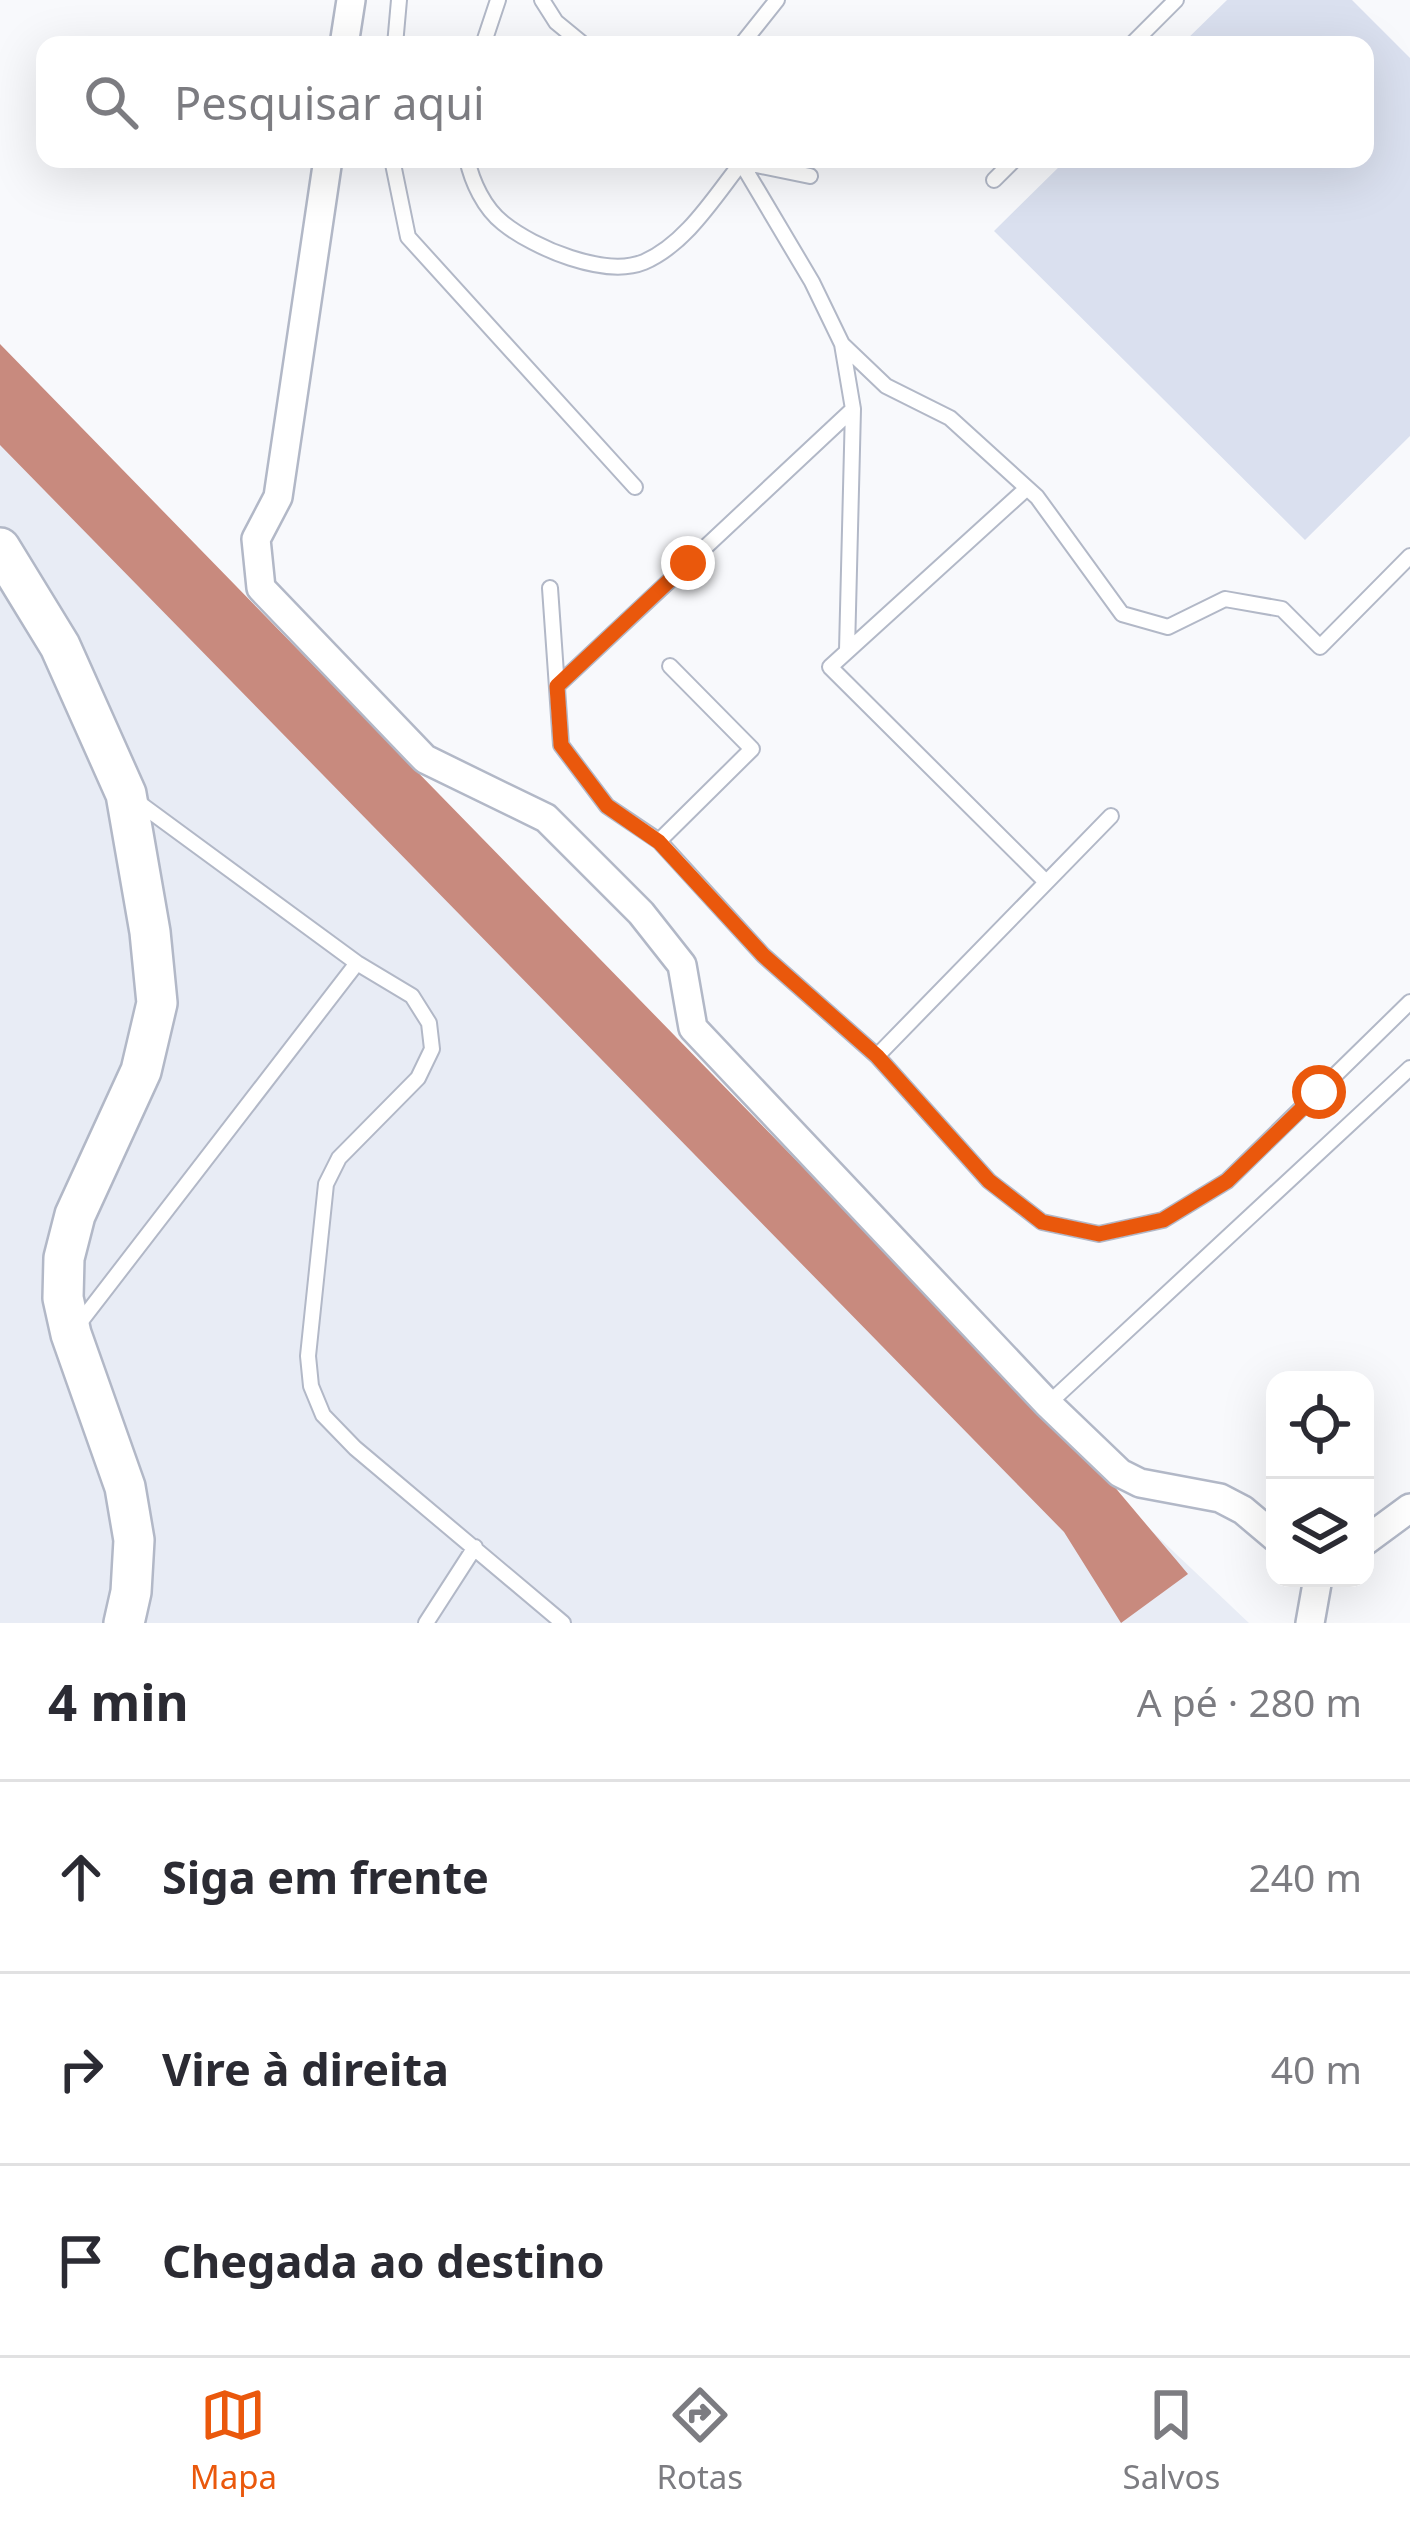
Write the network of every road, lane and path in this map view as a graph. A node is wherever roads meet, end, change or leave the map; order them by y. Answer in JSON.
{"nodes":[{"id":1,"x":351,"y":0,"type":"edge"},
{"id":2,"x":399,"y":0,"type":"edge"},
{"id":3,"x":498,"y":0,"type":"edge"},
{"id":4,"x":542,"y":0,"type":"edge"},
{"id":5,"x":777,"y":0,"type":"edge"},
{"id":6,"x":1176,"y":0,"type":"edge"},
{"id":7,"x":345,"y":36,"type":"edge"},
{"id":8,"x":396,"y":36,"type":"edge"},
{"id":9,"x":486,"y":36,"type":"edge"},
{"id":10,"x":573,"y":36,"type":"edge"},
{"id":11,"x":748,"y":36,"type":"edge"},
{"id":12,"x":1140,"y":36,"type":"edge"},
{"id":13,"x":327,"y":168,"type":"edge"},
{"id":14,"x":394,"y":168,"type":"edge"},
{"id":15,"x":470,"y":168,"type":"edge"},
{"id":16,"x":735,"y":168,"type":"edge"},
{"id":17,"x":746,"y":168,"type":"edge"},
{"id":18,"x":776,"y":168,"type":"edge"},
{"id":19,"x":1006,"y":168,"type":"edge"},
{"id":20,"x":810,"y":176,"type":"dead end"},
{"id":21,"x":994,"y":180,"type":"dead end"},
{"id":22,"x":842,"y":344,"type":"junction"},
{"id":23,"x":853,"y":409,"type":"junction"},
{"id":24,"x":634,"y":488,"type":"dead end"},
{"id":25,"x":1027,"y":488,"type":"junction"},
{"id":26,"x":0,"y":548,"type":"edge"},
{"id":27,"x":1410,"y":556,"type":"edge"},
{"id":28,"x":550,"y":588,"type":"dead end"},
{"id":29,"x":847,"y":650,"type":"junction"},
{"id":30,"x":670,"y":666,"type":"dead end"},
{"id":31,"x":557,"y":686,"type":"junction"},
{"id":32,"x":126,"y":794,"type":"junction"},
{"id":33,"x":1111,"y":816,"type":"dead end"},
{"id":34,"x":659,"y":842,"type":"junction"},
{"id":35,"x":1046,"y":881,"type":"junction"},
{"id":36,"x":358,"y":963,"type":"junction"},
{"id":37,"x":1410,"y":1002,"type":"edge"},
{"id":38,"x":877,"y":1056,"type":"junction"},
{"id":39,"x":1410,"y":1068,"type":"edge"},
{"id":40,"x":71,"y":1334,"type":"junction"},
{"id":41,"x":1048,"y":1404,"type":"junction"},
{"id":42,"x":1410,"y":1508,"type":"edge"},
{"id":43,"x":1266,"y":1529,"type":"edge"},
{"id":44,"x":1374,"y":1534,"type":"edge"},
{"id":45,"x":475,"y":1547,"type":"junction"},
{"id":46,"x":1316,"y":1587,"type":"edge"},
{"id":47,"x":124,"y":1623,"type":"edge"},
{"id":48,"x":426,"y":1623,"type":"edge"},
{"id":49,"x":563,"y":1623,"type":"edge"},
{"id":50,"x":1310,"y":1623,"type":"edge"}],
"edges":[{"from":1,"to":7,"type":"street"},
{"from":2,"to":8,"type":"lane"},
{"from":3,"to":9,"type":"lane"},
{"from":4,"to":10,"type":"lane"},
{"from":5,"to":11,"type":"lane"},
{"from":6,"to":12,"type":"lane"},
{"from":13,"to":41,"type":"street"},
{"from":14,"to":24,"type":"lane"},
{"from":15,"to":16,"type":"lane"},
{"from":17,"to":22,"type":"lane"},
{"from":18,"to":20,"type":"lane"},
{"from":19,"to":21,"type":"lane"},
{"from":22,"to":23,"type":"lane"},
{"from":22,"to":25,"type":"lane"},
{"from":23,"to":29,"type":"lane"},
{"from":23,"to":31,"type":"lane"},
{"from":25,"to":27,"type":"lane"},
{"from":25,"to":29,"type":"lane"},
{"from":26,"to":32,"type":"street"},
{"from":28,"to":31,"type":"lane"},
{"from":29,"to":35,"type":"lane"},
{"from":30,"to":34,"type":"lane"},
{"from":31,"to":34,"type":"lane"},
{"from":32,"to":36,"type":"lane"},
{"from":32,"to":40,"type":"street"},
{"from":33,"to":35,"type":"lane"},
{"from":34,"to":38,"type":"lane"},
{"from":35,"to":38,"type":"lane"},
{"from":36,"to":40,"type":"lane"},
{"from":36,"to":45,"type":"lane"},
{"from":37,"to":38,"type":"lane"},
{"from":39,"to":41,"type":"lane"},
{"from":40,"to":47,"type":"street"},
{"from":41,"to":43,"type":"street"},
{"from":42,"to":44,"type":"street"},
{"from":45,"to":48,"type":"lane"},
{"from":45,"to":49,"type":"lane"},
{"from":46,"to":50,"type":"street"}]}
